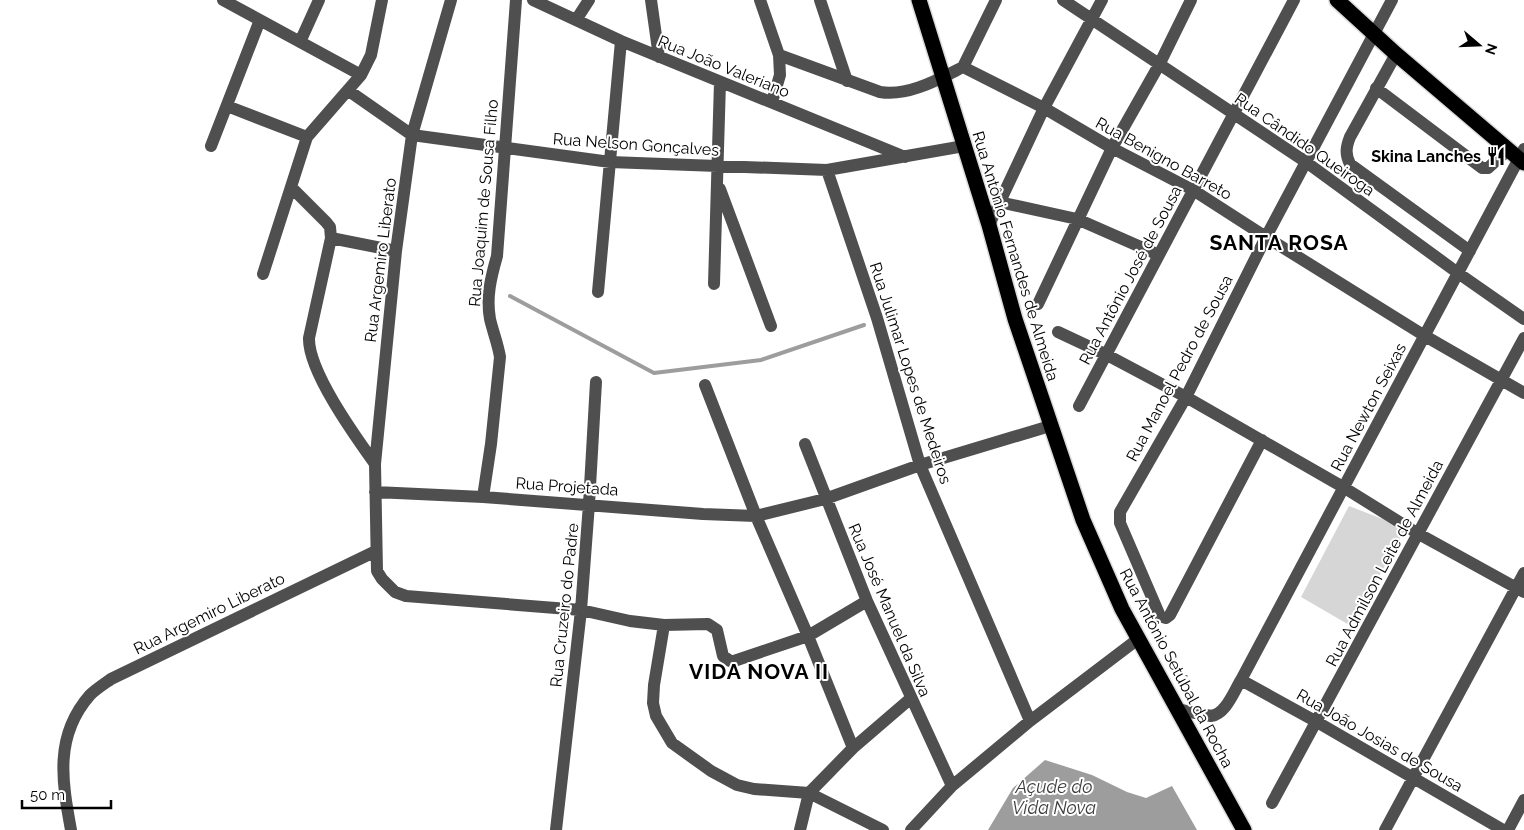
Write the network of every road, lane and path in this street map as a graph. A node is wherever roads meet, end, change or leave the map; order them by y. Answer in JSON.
{"nodes":[{"id":1,"x":223,"y":0,"type":"edge"},
{"id":2,"x":319,"y":0,"type":"edge"},
{"id":3,"x":382,"y":0,"type":"edge"},
{"id":4,"x":451,"y":0,"type":"edge"},
{"id":5,"x":516,"y":0,"type":"edge"},
{"id":6,"x":589,"y":0,"type":"edge"},
{"id":7,"x":651,"y":0,"type":"edge"},
{"id":8,"x":760,"y":0,"type":"edge"},
{"id":9,"x":820,"y":0,"type":"edge"},
{"id":10,"x":919,"y":0,"type":"edge"},
{"id":11,"x":996,"y":0,"type":"edge"},
{"id":12,"x":1063,"y":0,"type":"edge"},
{"id":13,"x":1102,"y":0,"type":"edge"},
{"id":14,"x":1191,"y":0,"type":"edge"},
{"id":15,"x":1294,"y":0,"type":"edge"},
{"id":16,"x":1337,"y":0,"type":"edge"},
{"id":17,"x":1392,"y":0,"type":"edge"},
{"id":18,"x":536,"y":1,"type":"edge"},
{"id":19,"x":260,"y":20,"type":"junction"},
{"id":20,"x":576,"y":20,"type":"junction"},
{"id":21,"x":1092,"y":20,"type":"junction"},
{"id":22,"x":1375,"y":33,"type":"junction"},
{"id":23,"x":621,"y":41,"type":"junction"},
{"id":24,"x":300,"y":42,"type":"junction"},
{"id":25,"x":1396,"y":54,"type":"junction"},
{"id":26,"x":779,"y":55,"type":"junction"},
{"id":27,"x":659,"y":57,"type":"junction"},
{"id":28,"x":1159,"y":65,"type":"junction"},
{"id":29,"x":963,"y":67,"type":"junction"},
{"id":30,"x":361,"y":75,"type":"junction"},
{"id":31,"x":944,"y":77,"type":"junction"},
{"id":32,"x":847,"y":81,"type":"junction"},
{"id":33,"x":720,"y":82,"type":"junction"},
{"id":34,"x":1376,"y":88,"type":"junction"},
{"id":35,"x":348,"y":91,"type":"junction"},
{"id":36,"x":772,"y":102,"type":"junction"},
{"id":37,"x":227,"y":106,"type":"junction"},
{"id":38,"x":1044,"y":108,"type":"junction"},
{"id":39,"x":1234,"y":114,"type":"junction"},
{"id":40,"x":412,"y":136,"type":"junction"},
{"id":41,"x":307,"y":137,"type":"junction"},
{"id":42,"x":211,"y":146,"type":"dead end"},
{"id":43,"x":964,"y":146,"type":"junction"},
{"id":44,"x":1112,"y":148,"type":"junction"},
{"id":45,"x":505,"y":149,"type":"junction"},
{"id":46,"x":1519,"y":155,"type":"edge"},
{"id":47,"x":905,"y":157,"type":"junction"},
{"id":48,"x":610,"y":162,"type":"junction"},
{"id":49,"x":1306,"y":162,"type":"junction"},
{"id":50,"x":718,"y":166,"type":"junction"},
{"id":51,"x":827,"y":170,"type":"junction"},
{"id":52,"x":717,"y":182,"type":"junction"},
{"id":53,"x":292,"y":188,"type":"junction"},
{"id":54,"x":1193,"y":190,"type":"junction"},
{"id":55,"x":999,"y":202,"type":"junction"},
{"id":56,"x":1077,"y":219,"type":"junction"},
{"id":57,"x":989,"y":225,"type":"junction"},
{"id":58,"x":1266,"y":237,"type":"junction"},
{"id":59,"x":332,"y":238,"type":"junction"},
{"id":60,"x":396,"y":251,"type":"junction"},
{"id":61,"x":1470,"y":251,"type":"junction"},
{"id":62,"x":1159,"y":255,"type":"junction"},
{"id":63,"x":1458,"y":273,"type":"junction"},
{"id":64,"x":263,"y":274,"type":"dead end"},
{"id":65,"x":714,"y":284,"type":"dead end"},
{"id":66,"x":598,"y":292,"type":"dead end"},
{"id":67,"x":1038,"y":304,"type":"dead end"},
{"id":68,"x":1524,"y":319,"type":"edge"},
{"id":69,"x":771,"y":326,"type":"dead end"},
{"id":70,"x":1058,"y":332,"type":"dead end"},
{"id":71,"x":1425,"y":336,"type":"junction"},
{"id":72,"x":1524,"y":338,"type":"edge"},
{"id":73,"x":1107,"y":355,"type":"junction"},
{"id":74,"x":1501,"y":381,"type":"junction"},
{"id":75,"x":596,"y":382,"type":"dead end"},
{"id":76,"x":706,"y":385,"type":"dead end"},
{"id":77,"x":1524,"y":393,"type":"edge"},
{"id":78,"x":1186,"y":397,"type":"junction"},
{"id":79,"x":1079,"y":406,"type":"dead end"},
{"id":80,"x":1050,"y":426,"type":"junction"},
{"id":81,"x":1262,"y":440,"type":"junction"},
{"id":82,"x":805,"y":444,"type":"dead end"},
{"id":83,"x":375,"y":464,"type":"junction"},
{"id":84,"x":920,"y":465,"type":"junction"},
{"id":85,"x":1343,"y":487,"type":"junction"},
{"id":86,"x":375,"y":492,"type":"junction"},
{"id":87,"x":483,"y":497,"type":"junction"},
{"id":88,"x":825,"y":499,"type":"junction"},
{"id":89,"x":590,"y":504,"type":"junction"},
{"id":90,"x":756,"y":516,"type":"junction"},
{"id":91,"x":1083,"y":520,"type":"joint"},
{"id":92,"x":1417,"y":533,"type":"junction"},
{"id":93,"x":376,"y":551,"type":"junction"},
{"id":94,"x":1524,"y":573,"type":"edge"},
{"id":95,"x":1520,"y":589,"type":"edge"},
{"id":96,"x":867,"y":601,"type":"junction"},
{"id":97,"x":581,"y":610,"type":"junction"},
{"id":98,"x":664,"y":625,"type":"junction"},
{"id":99,"x":808,"y":636,"type":"junction"},
{"id":100,"x":1138,"y":639,"type":"junction"},
{"id":101,"x":1241,"y":680,"type":"junction"},
{"id":102,"x":910,"y":699,"type":"junction"},
{"id":103,"x":1176,"y":709,"type":"junction"},
{"id":104,"x":1030,"y":721,"type":"junction"},
{"id":105,"x":1317,"y":722,"type":"junction"},
{"id":106,"x":853,"y":748,"type":"junction"},
{"id":107,"x":1413,"y":778,"type":"junction"},
{"id":108,"x":952,"y":786,"type":"junction"},
{"id":109,"x":809,"y":793,"type":"junction"},
{"id":110,"x":1524,"y":800,"type":"edge"},
{"id":111,"x":1272,"y":803,"type":"dead end"},
{"id":112,"x":71,"y":830,"type":"edge"},
{"id":113,"x":556,"y":830,"type":"edge"},
{"id":114,"x":800,"y":830,"type":"edge"},
{"id":115,"x":884,"y":830,"type":"edge"},
{"id":116,"x":911,"y":830,"type":"edge"},
{"id":117,"x":1244,"y":830,"type":"edge"},
{"id":118,"x":1385,"y":830,"type":"edge"},
{"id":119,"x":1503,"y":830,"type":"edge"},
{"id":120,"x":1508,"y":830,"type":"edge"}],
"edges":[{"from":1,"to":19,"type":"street"},
{"from":2,"to":24,"type":"street"},
{"from":3,"to":30,"type":"street"},
{"from":4,"to":40,"type":"street","name":"Rua Argemiro Liberato"},
{"from":5,"to":45,"type":"street","name":"Rua Joaquim de Sousa Filho"},
{"from":6,"to":20,"type":"street"},
{"from":7,"to":27,"type":"street"},
{"from":8,"to":26,"type":"street"},
{"from":9,"to":32,"type":"street"},
{"from":10,"to":31,"type":"highway","name":"Rua Antônio Fernandes de Almeida"},
{"from":11,"to":29,"type":"street"},
{"from":12,"to":21,"type":"street","name":"Rua Cândido Queiroga"},
{"from":13,"to":21,"type":"street"},
{"from":14,"to":28,"type":"street"},
{"from":15,"to":39,"type":"street","name":"Rua Antônio José de Sousa"},
{"from":16,"to":22,"type":"highway"},
{"from":17,"to":22,"type":"street","name":"Rua Manoel Pedro de Sousa"},
{"from":18,"to":20,"type":"street","name":"Rua João Valeriano"},
{"from":19,"to":24,"type":"street"},
{"from":19,"to":37,"type":"street"},
{"from":20,"to":23,"type":"street","name":"Rua João Valeriano"},
{"from":21,"to":28,"type":"street","name":"Rua Cândido Queiroga"},
{"from":21,"to":38,"type":"street"},
{"from":22,"to":25,"type":"highway"},
{"from":22,"to":49,"type":"street","name":"Rua Manoel Pedro de Sousa"},
{"from":23,"to":27,"type":"street","name":"Rua João Valeriano"},
{"from":23,"to":48,"type":"street"},
{"from":24,"to":30,"type":"street"},
{"from":25,"to":34,"type":"street"},
{"from":25,"to":46,"type":"highway"},
{"from":26,"to":32,"type":"street","name":"Rua João Valeriano"},
{"from":26,"to":36,"type":"street"},
{"from":27,"to":33,"type":"street","name":"Rua João Valeriano"},
{"from":28,"to":39,"type":"street","name":"Rua Cândido Queiroga"},
{"from":28,"to":44,"type":"street"},
{"from":29,"to":31,"type":"street","name":"Rua João Valeriano"},
{"from":29,"to":38,"type":"street","name":"Rua Benigno Barreto"},
{"from":30,"to":35,"type":"street"},
{"from":31,"to":32,"type":"street","name":"Rua João Valeriano"},
{"from":31,"to":43,"type":"highway","name":"Rua Antônio Fernandes de Almeida"},
{"from":33,"to":36,"type":"street","name":"Rua João Valeriano"},
{"from":33,"to":50,"type":"street"},
{"from":34,"to":46,"type":"street"},
{"from":34,"to":61,"type":"street"},
{"from":35,"to":40,"type":"street","name":"Rua Nelson Gonçalves"},
{"from":35,"to":41,"type":"street"},
{"from":36,"to":47,"type":"street","name":"Rua João Valeriano"},
{"from":37,"to":41,"type":"street"},
{"from":37,"to":42,"type":"street"},
{"from":38,"to":44,"type":"street","name":"Rua Benigno Barreto"},
{"from":38,"to":55,"type":"street"},
{"from":39,"to":49,"type":"street","name":"Rua Cândido Queiroga"},
{"from":39,"to":54,"type":"street","name":"Rua Antônio José de Sousa"},
{"from":40,"to":45,"type":"street","name":"Rua Nelson Gonçalves"},
{"from":40,"to":60,"type":"street","name":"Rua Argemiro Liberato"},
{"from":41,"to":53,"type":"street"},
{"from":43,"to":47,"type":"street","name":"Rua Nelson Gonçalves"},
{"from":43,"to":57,"type":"highway","name":"Rua Antônio Fernandes de Almeida"},
{"from":44,"to":54,"type":"street","name":"Rua Benigno Barreto"},
{"from":44,"to":56,"type":"street"},
{"from":45,"to":48,"type":"street","name":"Rua Nelson Gonçalves"},
{"from":45,"to":87,"type":"street","name":"Rua Joaquim de Sousa Filho"},
{"from":46,"to":61,"type":"street","name":"Rua Newton Seixas"},
{"from":47,"to":51,"type":"street","name":"Rua Nelson Gonçalves"},
{"from":48,"to":50,"type":"street","name":"Rua Nelson Gonçalves"},
{"from":48,"to":66,"type":"street"},
{"from":49,"to":58,"type":"street","name":"Rua Manoel Pedro de Sousa"},
{"from":49,"to":63,"type":"street","name":"Rua Cândido Queiroga"},
{"from":50,"to":51,"type":"street","name":"Rua Nelson Gonçalves"},
{"from":50,"to":52,"type":"street"},
{"from":51,"to":84,"type":"street","name":"Rua Julimar Lopes de Medeiros"},
{"from":52,"to":65,"type":"street"},
{"from":52,"to":69,"type":"street"},
{"from":53,"to":59,"type":"street"},
{"from":53,"to":64,"type":"street"},
{"from":54,"to":58,"type":"street","name":"Rua Benigno Barreto"},
{"from":54,"to":62,"type":"street","name":"Rua Antônio José de Sousa"},
{"from":55,"to":56,"type":"street"},
{"from":55,"to":57,"type":"street"},
{"from":56,"to":62,"type":"street"},
{"from":56,"to":67,"type":"street"},
{"from":57,"to":80,"type":"highway","name":"Rua Antônio Fernandes de Almeida"},
{"from":58,"to":71,"type":"street","name":"Rua Benigno Barreto"},
{"from":58,"to":78,"type":"street","name":"Rua Manoel Pedro de Sousa"},
{"from":59,"to":60,"type":"street"},
{"from":59,"to":83,"type":"street"},
{"from":60,"to":83,"type":"street","name":"Rua Argemiro Liberato"},
{"from":61,"to":63,"type":"street","name":"Rua Newton Seixas"},
{"from":62,"to":73,"type":"street","name":"Rua Antônio José de Sousa"},
{"from":63,"to":68,"type":"street","name":"Rua Cândido Queiroga"},
{"from":63,"to":71,"type":"street","name":"Rua Newton Seixas"},
{"from":70,"to":73,"type":"street"},
{"from":71,"to":74,"type":"street","name":"Rua Benigno Barreto"},
{"from":71,"to":85,"type":"street","name":"Rua Newton Seixas"},
{"from":72,"to":74,"type":"street","name":"Rua Admilson Leite de Almeida"},
{"from":73,"to":78,"type":"street"},
{"from":73,"to":79,"type":"street","name":"Rua Antônio José de Sousa"},
{"from":74,"to":77,"type":"street","name":"Rua Benigno Barreto"},
{"from":74,"to":92,"type":"street","name":"Rua Admilson Leite de Almeida"},
{"from":75,"to":89,"type":"street","name":"Rua Cruzeiro do Padre"},
{"from":76,"to":90,"type":"street"},
{"from":78,"to":81,"type":"street"},
{"from":78,"to":81,"type":"street","name":"Rua Manoel Pedro de Sousa"},
{"from":80,"to":84,"type":"street","name":"Rua Projetada"},
{"from":80,"to":91,"type":"highway","name":"Rua Antônio Fernandes de Almeida"},
{"from":81,"to":85,"type":"street"},
{"from":82,"to":88,"type":"street","name":"Rua José Manuel da Silva"},
{"from":83,"to":86,"type":"street","name":"Rua Argemiro Liberato"},
{"from":84,"to":88,"type":"street","name":"Rua Projetada"},
{"from":84,"to":104,"type":"street","name":"Rua Julimar Lopes de Medeiros"},
{"from":85,"to":92,"type":"street"},
{"from":85,"to":101,"type":"street","name":"Rua Newton Seixas"},
{"from":86,"to":87,"type":"street","name":"Rua Projetada"},
{"from":86,"to":93,"type":"street","name":"Rua Argemiro Liberato"},
{"from":87,"to":89,"type":"street","name":"Rua Projetada"},
{"from":88,"to":90,"type":"street","name":"Rua Projetada"},
{"from":88,"to":96,"type":"street","name":"Rua José Manuel da Silva"},
{"from":89,"to":90,"type":"street","name":"Rua Projetada"},
{"from":89,"to":97,"type":"street","name":"Rua Cruzeiro do Padre"},
{"from":90,"to":99,"type":"street"},
{"from":91,"to":100,"type":"highway","name":"Rua Antônio Setúbal da Rocha"},
{"from":92,"to":95,"type":"street"},
{"from":92,"to":105,"type":"street","name":"Rua Admilson Leite de Almeida"},
{"from":93,"to":97,"type":"street","name":"Rua Argemiro Liberato"},
{"from":93,"to":112,"type":"street","name":"Rua Argemiro Liberato"},
{"from":94,"to":95,"type":"street"},
{"from":95,"to":107,"type":"street"},
{"from":96,"to":99,"type":"street"},
{"from":96,"to":102,"type":"street","name":"Rua José Manuel da Silva"},
{"from":97,"to":98,"type":"street","name":"Rua Argemiro Liberato"},
{"from":97,"to":113,"type":"street","name":"Rua Cruzeiro do Padre"},
{"from":98,"to":99,"type":"street","name":"Rua Argemiro Liberato"},
{"from":98,"to":109,"type":"street"},
{"from":99,"to":106,"type":"street"},
{"from":100,"to":103,"type":"highway","name":"Rua Antônio Setúbal da Rocha"},
{"from":100,"to":104,"type":"street"},
{"from":101,"to":103,"type":"street","name":"Rua Newton Seixas"},
{"from":101,"to":105,"type":"street","name":"Rua João Josias de Sousa"},
{"from":102,"to":106,"type":"street"},
{"from":102,"to":108,"type":"street","name":"Rua José Manuel da Silva"},
{"from":103,"to":117,"type":"highway","name":"Rua Antônio Setúbal da Rocha"},
{"from":104,"to":108,"type":"street"},
{"from":105,"to":107,"type":"street","name":"Rua João Josias de Sousa"},
{"from":105,"to":111,"type":"street","name":"Rua Admilson Leite de Almeida"},
{"from":106,"to":109,"type":"street"},
{"from":107,"to":118,"type":"street"},
{"from":107,"to":119,"type":"street","name":"Rua João Josias de Sousa"},
{"from":108,"to":116,"type":"street"},
{"from":109,"to":114,"type":"street"},
{"from":109,"to":115,"type":"street"},
{"from":110,"to":120,"type":"street"}]}
